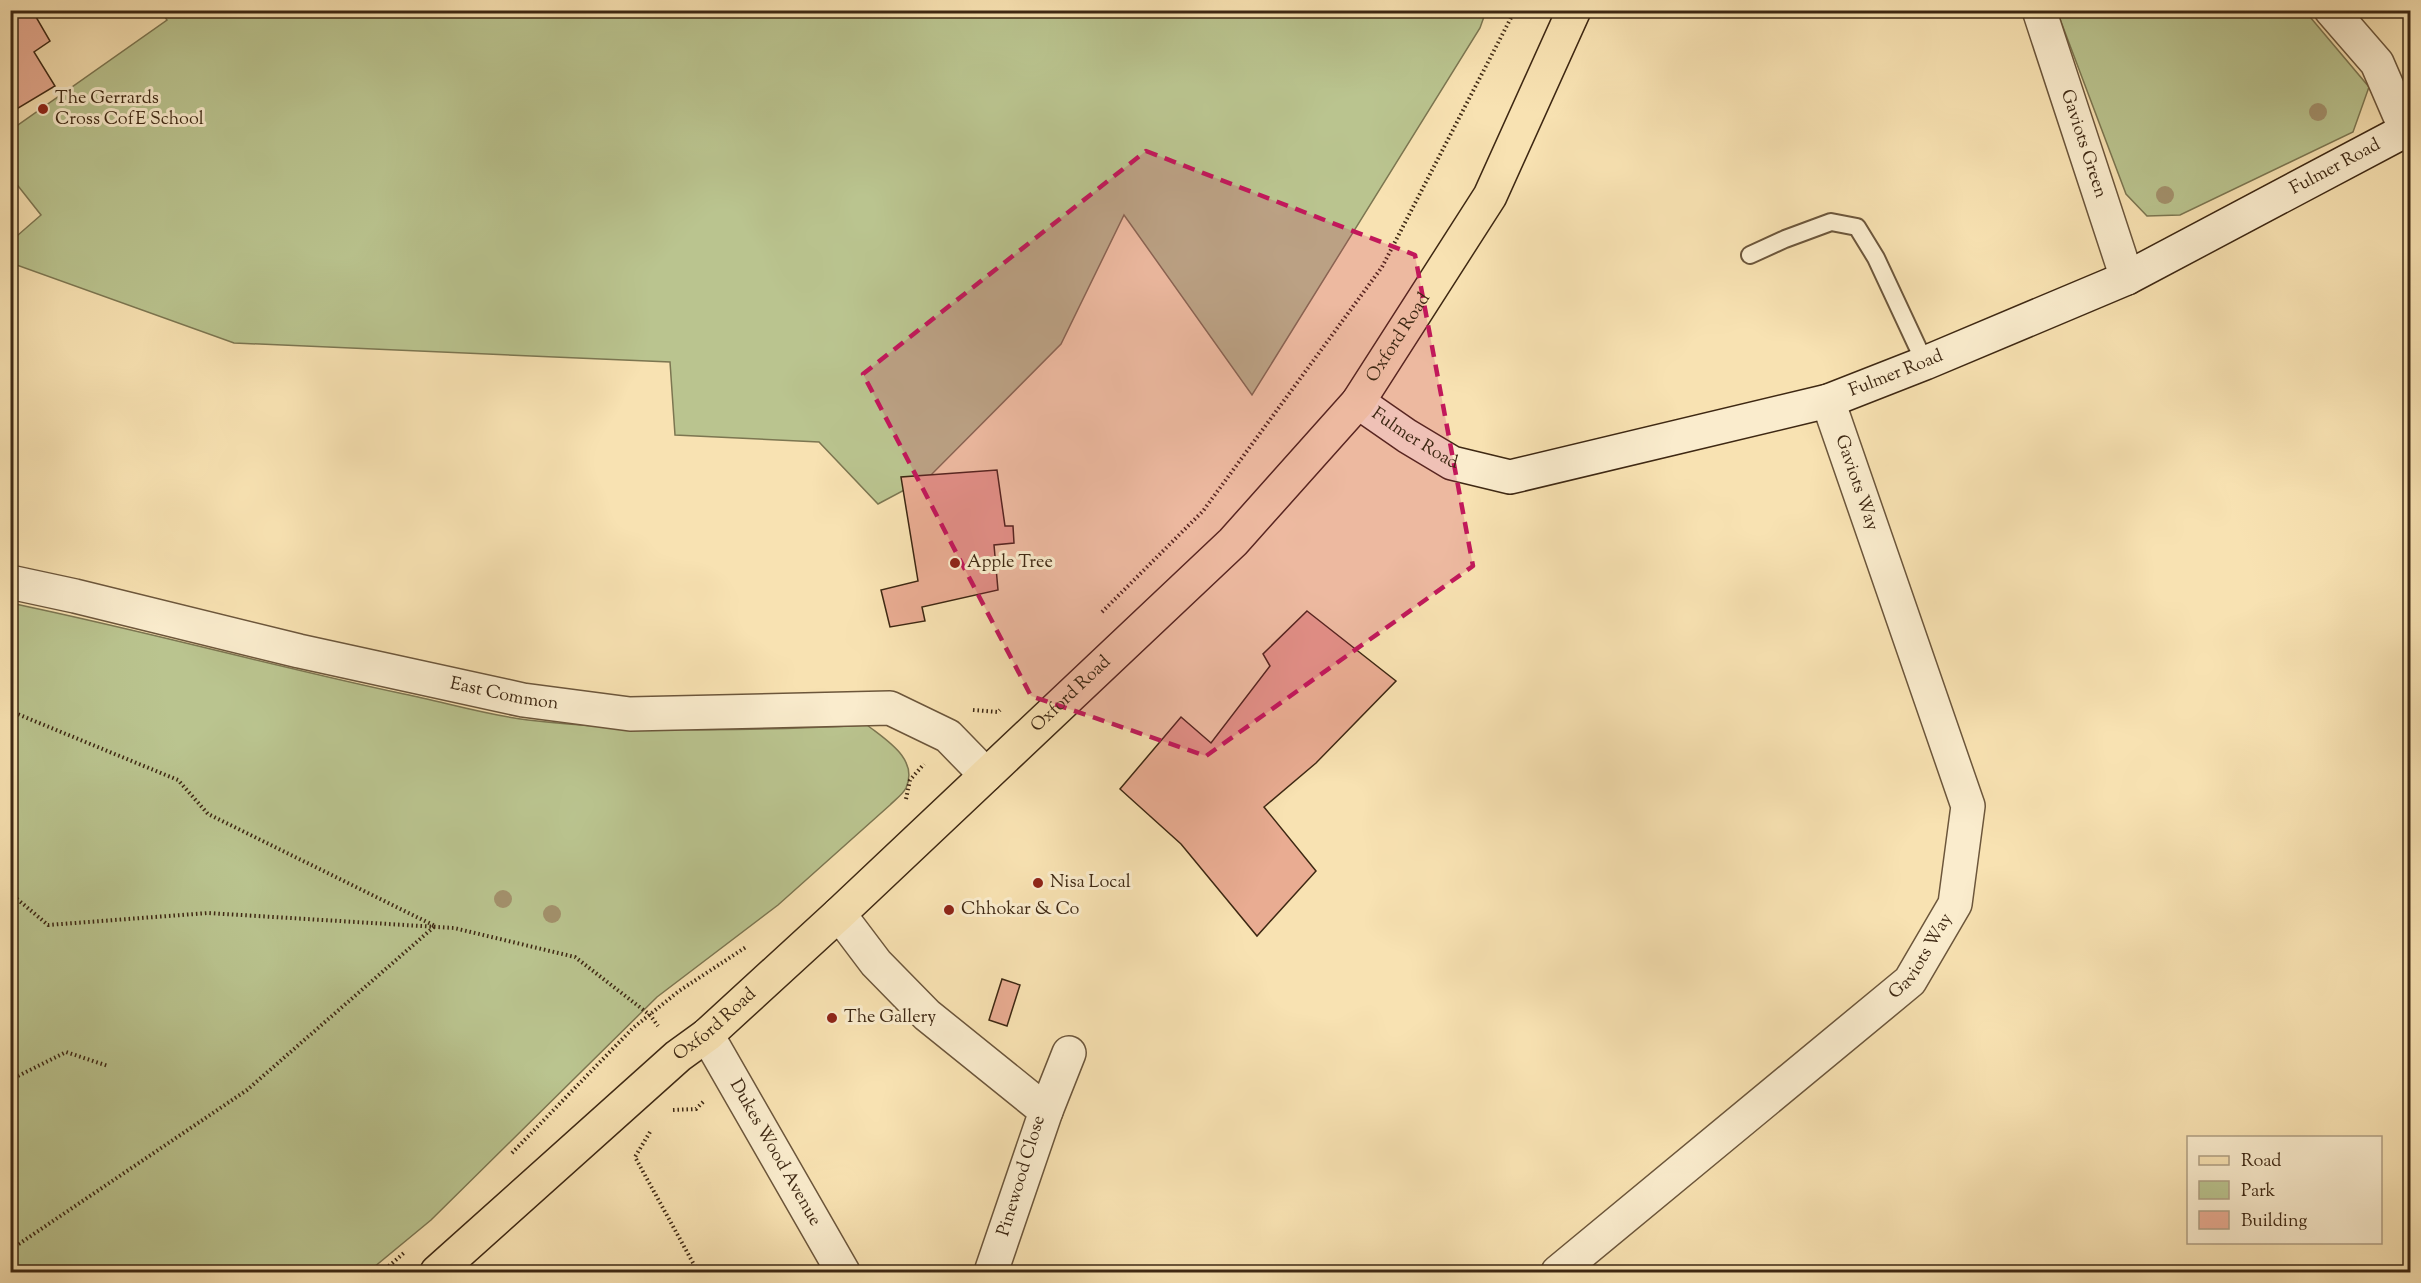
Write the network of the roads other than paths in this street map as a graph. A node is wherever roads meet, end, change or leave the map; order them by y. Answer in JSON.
{"nodes":[{"id":1,"x":1574,"y":10,"type":"edge"},
{"id":2,"x":2038,"y":10,"type":"edge"},
{"id":3,"x":2331,"y":10,"type":"edge"},
{"id":4,"x":2408,"y":129,"type":"edge"},
{"id":5,"x":1750,"y":255,"type":"dead end"},
{"id":6,"x":2127,"y":278,"type":"junction"},
{"id":7,"x":1925,"y":363,"type":"junction"},
{"id":8,"x":1828,"y":401,"type":"junction"},
{"id":9,"x":1358,"y":402,"type":"junction"},
{"id":10,"x":10,"y":582,"type":"edge"},
{"id":11,"x":986,"y":775,"type":"junction"},
{"id":12,"x":839,"y":914,"type":"junction"},
{"id":13,"x":707,"y":1035,"type":"junction"},
{"id":14,"x":1069,"y":1053,"type":"dead end"},
{"id":15,"x":1046,"y":1111,"type":"junction"},
{"id":16,"x":437,"y":1272,"type":"edge"},
{"id":17,"x":843,"y":1272,"type":"edge"},
{"id":18,"x":991,"y":1272,"type":"edge"},
{"id":19,"x":1558,"y":1272,"type":"edge"}],
"edges":[{"from":1,"to":9,"type":"main road","name":"Oxford Road"},
{"from":2,"to":6,"type":"street","name":"Gaviots Green"},
{"from":3,"to":4,"type":"street"},
{"from":4,"to":6,"type":"street","name":"Fulmer Road"},
{"from":5,"to":7,"type":"lane"},
{"from":6,"to":7,"type":"street","name":"Fulmer Road"},
{"from":7,"to":8,"type":"street","name":"Fulmer Road"},
{"from":8,"to":9,"type":"street","name":"Fulmer Road"},
{"from":8,"to":19,"type":"street","name":"Gaviots Way"},
{"from":9,"to":11,"type":"main road","name":"Oxford Road"},
{"from":10,"to":11,"type":"street","name":"East Common"},
{"from":11,"to":12,"type":"main road","name":"Oxford Road"},
{"from":12,"to":13,"type":"main road","name":"Oxford Road"},
{"from":12,"to":15,"type":"street","name":"Pinewood Close"},
{"from":13,"to":16,"type":"main road","name":"Oxford Road"},
{"from":13,"to":17,"type":"street","name":"Dukes Wood Avenue"},
{"from":14,"to":15,"type":"street"},
{"from":15,"to":18,"type":"street","name":"Pinewood Close"}]}
